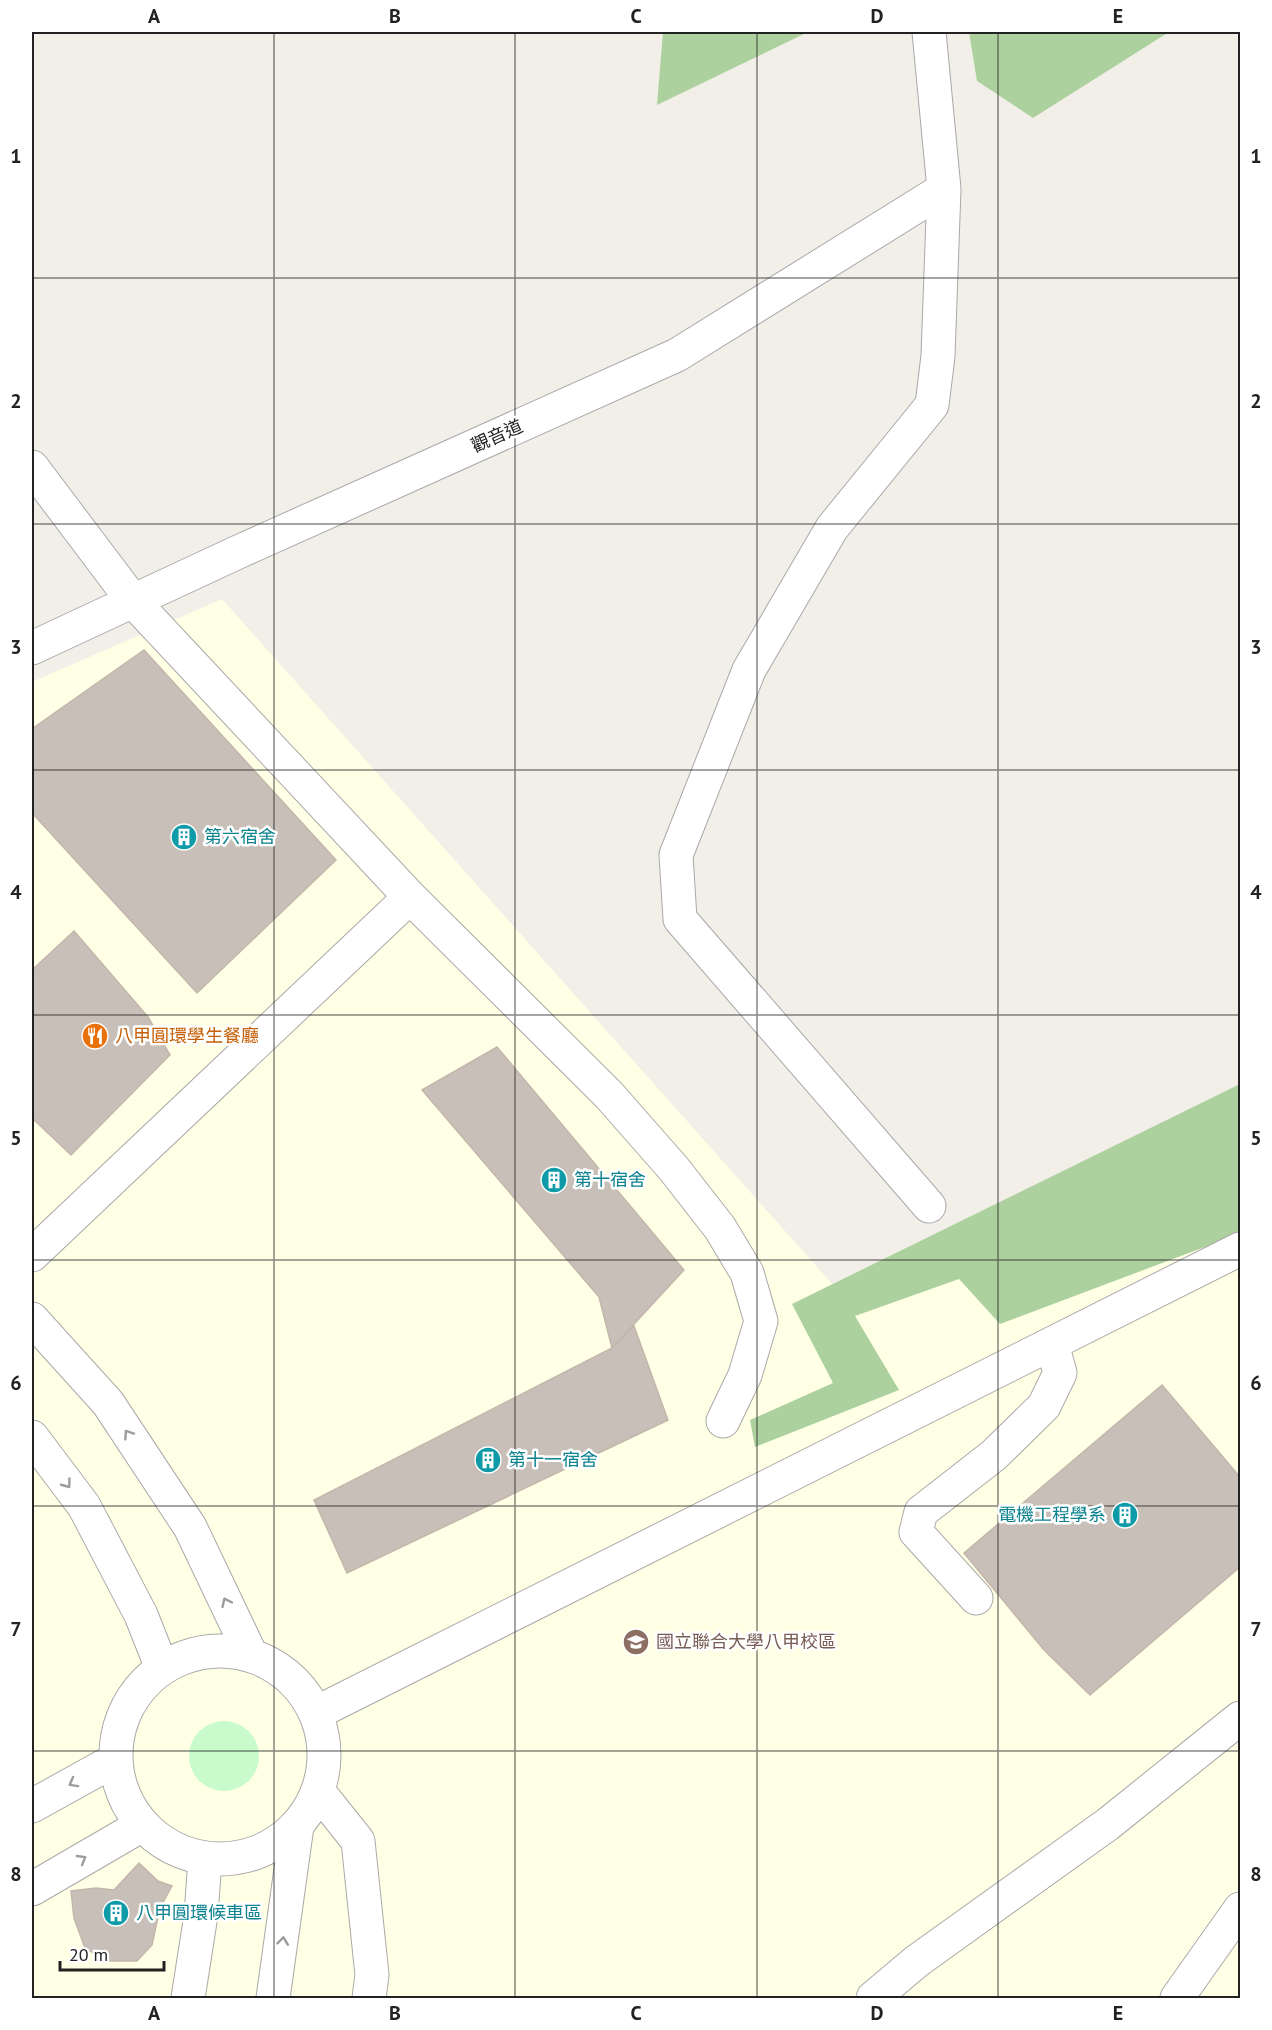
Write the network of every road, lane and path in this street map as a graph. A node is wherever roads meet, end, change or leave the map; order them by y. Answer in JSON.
{"nodes":[{"id":1,"x":929,"y":32,"type":"edge"},
{"id":2,"x":944,"y":189,"type":"junction"},
{"id":3,"x":32,"y":467,"type":"edge"},
{"id":4,"x":133,"y":601,"type":"junction"},
{"id":5,"x":32,"y":648,"type":"edge"},
{"id":6,"x":410,"y":897,"type":"junction"},
{"id":7,"x":929,"y":1206,"type":"dead end"},
{"id":8,"x":1240,"y":1249,"type":"edge"},
{"id":9,"x":32,"y":1255,"type":"edge"},
{"id":10,"x":32,"y":1319,"type":"edge"},
{"id":11,"x":1052,"y":1344,"type":"junction"},
{"id":12,"x":723,"y":1421,"type":"dead end"},
{"id":13,"x":32,"y":1437,"type":"edge"},
{"id":14,"x":976,"y":1598,"type":"dead end"},
{"id":15,"x":251,"y":1655,"type":"junction"},
{"id":16,"x":162,"y":1668,"type":"junction"},
{"id":17,"x":316,"y":1713,"type":"junction"},
{"id":18,"x":1240,"y":1718,"type":"edge"},
{"id":19,"x":115,"y":1760,"type":"junction"},
{"id":20,"x":318,"y":1791,"type":"junction"},
{"id":21,"x":32,"y":1806,"type":"edge"},
{"id":22,"x":142,"y":1825,"type":"junction"},
{"id":23,"x":297,"y":1826,"type":"junction"},
{"id":24,"x":205,"y":1859,"type":"junction"},
{"id":25,"x":32,"y":1888,"type":"edge"},
{"id":26,"x":1240,"y":1909,"type":"edge"},
{"id":27,"x":188,"y":1998,"type":"edge"},
{"id":28,"x":273,"y":1998,"type":"edge"},
{"id":29,"x":369,"y":1998,"type":"edge"},
{"id":30,"x":873,"y":1998,"type":"edge"},
{"id":31,"x":1177,"y":1998,"type":"edge"}],
"edges":[{"from":1,"to":2,"type":"street"},
{"from":2,"to":4,"type":"street","name":"觀音道"},
{"from":2,"to":7,"type":"street"},
{"from":3,"to":4,"type":"street"},
{"from":4,"to":5,"type":"street","name":"觀音道"},
{"from":4,"to":6,"type":"street"},
{"from":6,"to":9,"type":"street"},
{"from":6,"to":12,"type":"street"},
{"from":8,"to":11,"type":"street"},
{"from":15,"to":10,"type":"street","one_way":true},
{"from":11,"to":14,"type":"street"},
{"from":11,"to":17,"type":"street"},
{"from":13,"to":16,"type":"street","one_way":true},
{"from":15,"to":16,"type":"street"},
{"from":15,"to":17,"type":"street"},
{"from":16,"to":19,"type":"street"},
{"from":17,"to":20,"type":"street"},
{"from":18,"to":30,"type":"street"},
{"from":19,"to":21,"type":"street","one_way":true},
{"from":19,"to":22,"type":"street"},
{"from":20,"to":23,"type":"street"},
{"from":20,"to":29,"type":"street"},
{"from":22,"to":24,"type":"street"},
{"from":25,"to":22,"type":"street","one_way":true},
{"from":23,"to":24,"type":"street"},
{"from":28,"to":23,"type":"street","one_way":true},
{"from":24,"to":27,"type":"street"},
{"from":26,"to":31,"type":"street"}]}
